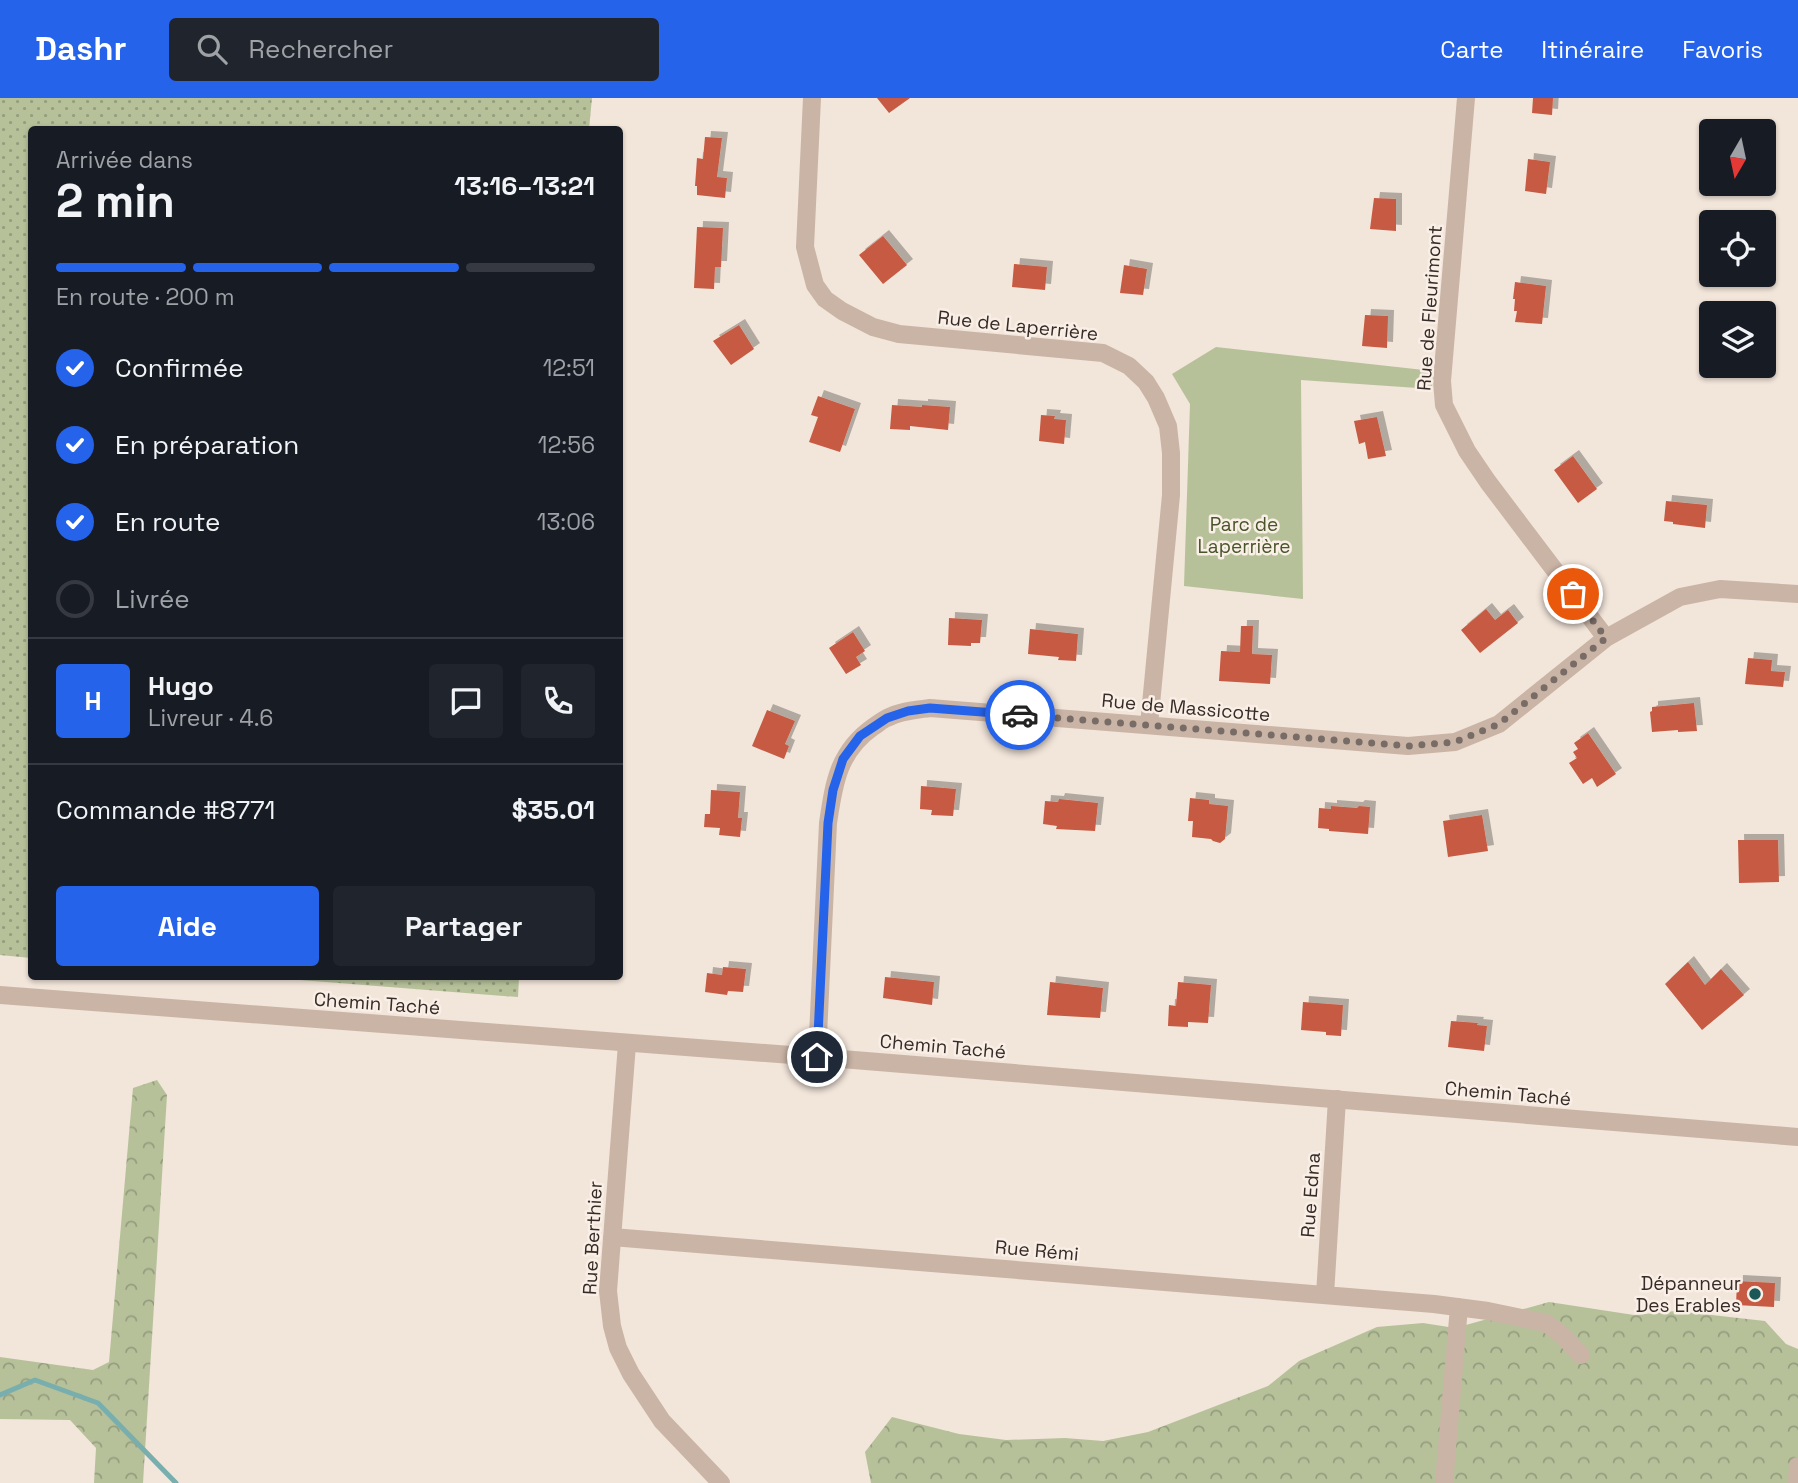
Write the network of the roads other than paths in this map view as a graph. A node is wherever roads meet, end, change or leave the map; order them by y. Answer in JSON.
{"nodes":[{"id":1,"x":812,"y":98,"type":"edge"},
{"id":2,"x":1465,"y":98,"type":"edge"},
{"id":3,"x":1798,"y":594,"type":"edge"},
{"id":4,"x":1606,"y":638,"type":"junction"},
{"id":5,"x":1149,"y":725,"type":"junction"},
{"id":6,"x":0,"y":995,"type":"edge"},
{"id":7,"x":627,"y":1044,"type":"junction"},
{"id":8,"x":817,"y":1057,"type":"junction"},
{"id":9,"x":1337,"y":1098,"type":"junction"},
{"id":10,"x":1798,"y":1137,"type":"edge"},
{"id":11,"x":611,"y":1237,"type":"junction"},
{"id":12,"x":1325,"y":1295,"type":"junction"},
{"id":13,"x":1459,"y":1307,"type":"junction"},
{"id":14,"x":1581,"y":1355,"type":"dead end"},
{"id":15,"x":1798,"y":1465,"type":"edge"},
{"id":16,"x":720,"y":1483,"type":"edge"},
{"id":17,"x":1444,"y":1483,"type":"edge"},
{"id":18,"x":1797,"y":1483,"type":"edge"}],
"edges":[{"from":1,"to":5,"type":"street","name":"Rue de Laperrière"},
{"from":2,"to":4,"type":"street","name":"Rue de Fleurimont"},
{"from":3,"to":4,"type":"street","name":"Rue de Massicotte"},
{"from":4,"to":5,"type":"street","name":"Rue de Massicotte"},
{"from":5,"to":8,"type":"street","name":"Rue de Massicotte"},
{"from":6,"to":7,"type":"street","name":"Chemin Taché"},
{"from":7,"to":8,"type":"street","name":"Chemin Taché"},
{"from":7,"to":11,"type":"street","name":"Rue Berthier"},
{"from":8,"to":9,"type":"street","name":"Chemin Taché"},
{"from":9,"to":10,"type":"street","name":"Chemin Taché"},
{"from":9,"to":12,"type":"street","name":"Rue Edna"},
{"from":11,"to":12,"type":"street","name":"Rue Rémi"},
{"from":11,"to":16,"type":"street","name":"Rue Berthier"},
{"from":12,"to":13,"type":"street","name":"Rue Rémi"},
{"from":13,"to":14,"type":"street","name":"Rue Rémi"},
{"from":13,"to":17,"type":"street"},
{"from":15,"to":18,"type":"street"}]}
